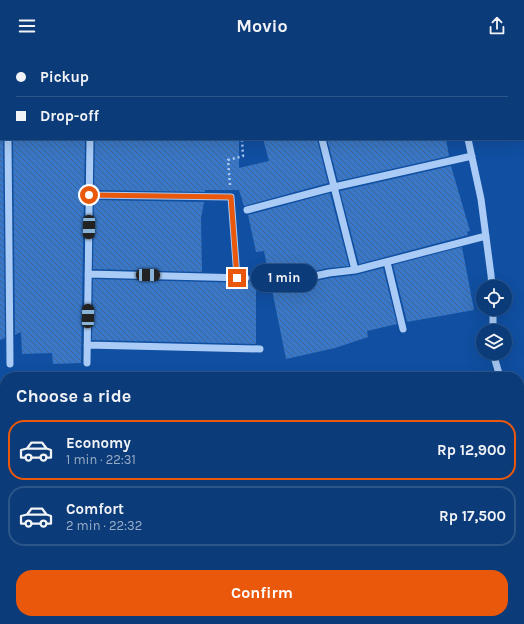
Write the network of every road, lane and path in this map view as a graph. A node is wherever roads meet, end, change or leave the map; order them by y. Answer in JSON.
{"nodes":[{"id":1,"x":8,"y":140,"type":"edge"},
{"id":2,"x":90,"y":140,"type":"edge"},
{"id":3,"x":242,"y":140,"type":"edge"},
{"id":4,"x":322,"y":140,"type":"edge"},
{"id":5,"x":468,"y":140,"type":"edge"},
{"id":6,"x":472,"y":156,"type":"junction"},
{"id":7,"x":334,"y":187,"type":"junction"},
{"id":8,"x":89,"y":195,"type":"junction"},
{"id":9,"x":231,"y":197,"type":"junction"},
{"id":10,"x":247,"y":210,"type":"dead end"},
{"id":11,"x":486,"y":236,"type":"junction"},
{"id":12,"x":387,"y":262,"type":"junction"},
{"id":13,"x":355,"y":270,"type":"junction"},
{"id":14,"x":88,"y":274,"type":"junction"},
{"id":15,"x":237,"y":278,"type":"junction"},
{"id":16,"x":246,"y":278,"type":"dead end"},
{"id":17,"x":491,"y":280,"type":"edge"},
{"id":18,"x":272,"y":285,"type":"dead end"},
{"id":19,"x":404,"y":329,"type":"dead end"},
{"id":20,"x":88,"y":344,"type":"junction"},
{"id":21,"x":260,"y":349,"type":"dead end"},
{"id":22,"x":495,"y":360,"type":"edge"},
{"id":23,"x":87,"y":363,"type":"dead end"},
{"id":24,"x":10,"y":364,"type":"dead end"},
{"id":25,"x":499,"y":372,"type":"edge"}],
"edges":[{"from":1,"to":24,"type":"street"},
{"from":2,"to":8,"type":"street"},
{"from":3,"to":9,"type":"path"},
{"from":4,"to":7,"type":"street"},
{"from":5,"to":6,"type":"street"},
{"from":6,"to":7,"type":"street"},
{"from":6,"to":11,"type":"street"},
{"from":7,"to":10,"type":"street"},
{"from":7,"to":13,"type":"street"},
{"from":8,"to":9,"type":"street"},
{"from":8,"to":14,"type":"street"},
{"from":9,"to":15,"type":"street"},
{"from":11,"to":12,"type":"street"},
{"from":11,"to":17,"type":"street"},
{"from":12,"to":13,"type":"street"},
{"from":12,"to":19,"type":"street"},
{"from":13,"to":18,"type":"street"},
{"from":14,"to":15,"type":"street"},
{"from":14,"to":20,"type":"street"},
{"from":15,"to":16,"type":"street"},
{"from":20,"to":21,"type":"street"},
{"from":20,"to":23,"type":"street"},
{"from":22,"to":25,"type":"street"}]}
